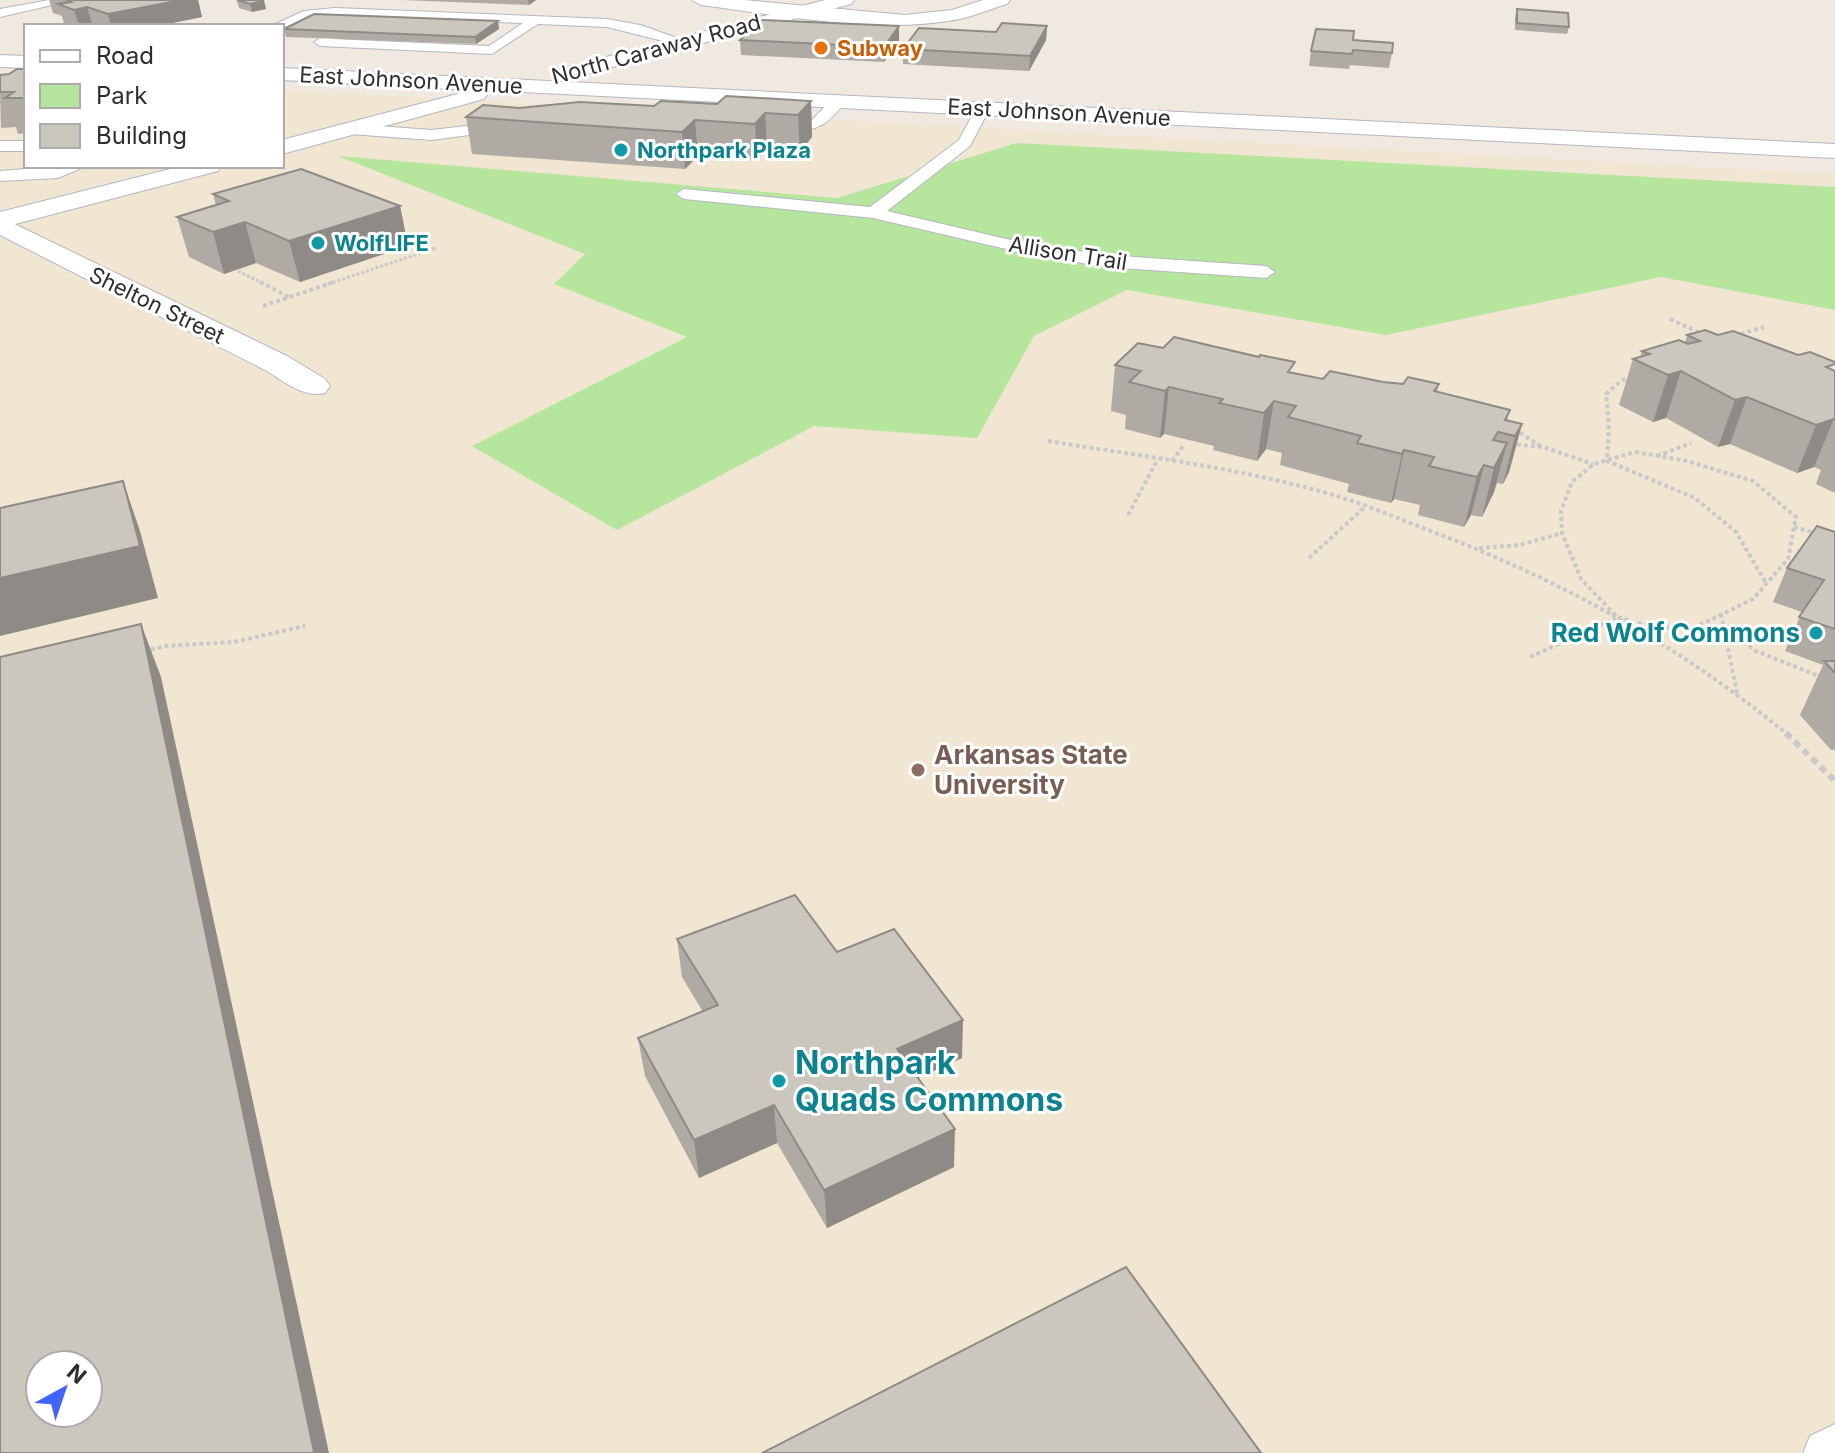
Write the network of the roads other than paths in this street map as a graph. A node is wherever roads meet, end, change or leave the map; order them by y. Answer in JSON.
{"nodes":[{"id":1,"x":68,"y":0,"type":"edge"},
{"id":2,"x":701,"y":0,"type":"edge"},
{"id":3,"x":845,"y":0,"type":"edge"},
{"id":4,"x":1001,"y":0,"type":"edge"},
{"id":5,"x":798,"y":12,"type":"junction"},
{"id":6,"x":0,"y":13,"type":"edge"},
{"id":7,"x":373,"y":13,"type":"junction"},
{"id":8,"x":411,"y":15,"type":"junction"},
{"id":9,"x":448,"y":17,"type":"junction"},
{"id":10,"x":483,"y":18,"type":"junction"},
{"id":11,"x":536,"y":20,"type":"junction"},
{"id":12,"x":356,"y":23,"type":"edge"},
{"id":13,"x":282,"y":24,"type":"edge"},
{"id":14,"x":393,"y":25,"type":"edge"},
{"id":15,"x":432,"y":26,"type":"edge"},
{"id":16,"x":468,"y":27,"type":"edge"},
{"id":17,"x":318,"y":41,"type":"edge"},
{"id":18,"x":683,"y":42,"type":"junction"},
{"id":19,"x":284,"y":76,"type":"edge"},
{"id":20,"x":284,"y":76,"type":"edge"},
{"id":21,"x":520,"y":85,"type":"junction"},
{"id":22,"x":839,"y":100,"type":"junction"},
{"id":23,"x":983,"y":108,"type":"junction"},
{"id":24,"x":747,"y":124,"type":"edge"},
{"id":25,"x":521,"y":125,"type":"dead end"},
{"id":26,"x":350,"y":129,"type":"junction"},
{"id":27,"x":0,"y":146,"type":"edge"},
{"id":28,"x":24,"y":146,"type":"edge"},
{"id":29,"x":287,"y":146,"type":"edge"},
{"id":30,"x":1835,"y":151,"type":"edge"},
{"id":31,"x":72,"y":168,"type":"edge"},
{"id":32,"x":203,"y":168,"type":"edge"},
{"id":33,"x":0,"y":176,"type":"edge"},
{"id":34,"x":684,"y":194,"type":"edge"},
{"id":35,"x":873,"y":213,"type":"junction"},
{"id":36,"x":0,"y":223,"type":"edge"},
{"id":37,"x":1266,"y":272,"type":"dead end"},
{"id":38,"x":314,"y":386,"type":"dead end"},
{"id":39,"x":1835,"y":1448,"type":"edge"},
{"id":40,"x":1827,"y":1453,"type":"edge"}],
"edges":[{"from":1,"to":6,"type":"lane"},
{"from":2,"to":5,"type":"main road"},
{"from":3,"to":5,"type":"main road","name":"North Caraway Road"},
{"from":4,"to":5,"type":"main road"},
{"from":5,"to":18,"type":"main road","name":"North Caraway Road"},
{"from":7,"to":8,"type":"lane"},
{"from":7,"to":12,"type":"lane"},
{"from":7,"to":13,"type":"lane"},
{"from":8,"to":9,"type":"lane"},
{"from":8,"to":14,"type":"lane"},
{"from":9,"to":10,"type":"lane"},
{"from":9,"to":15,"type":"lane"},
{"from":10,"to":11,"type":"lane"},
{"from":10,"to":16,"type":"lane"},
{"from":11,"to":17,"type":"lane"},
{"from":11,"to":18,"type":"lane"},
{"from":18,"to":21,"type":"main road","name":"North Caraway Road"},
{"from":19,"to":21,"type":"main road","name":"East Johnson Avenue"},
{"from":20,"to":29,"type":"main road"},
{"from":21,"to":22,"type":"main road","name":"East Johnson Avenue"},
{"from":21,"to":26,"type":"main road","name":"North Caraway Road"},
{"from":22,"to":23,"type":"main road","name":"East Johnson Avenue"},
{"from":22,"to":24,"type":"lane"},
{"from":23,"to":30,"type":"main road","name":"East Johnson Avenue"},
{"from":23,"to":35,"type":"lane"},
{"from":25,"to":26,"type":"lane"},
{"from":26,"to":29,"type":"main road","name":"North Caraway Road"},
{"from":27,"to":28,"type":"lane"},
{"from":31,"to":33,"type":"lane"},
{"from":32,"to":36,"type":"main road"},
{"from":34,"to":35,"type":"lane","name":"Allison Trail"},
{"from":35,"to":37,"type":"lane","name":"Allison Trail"},
{"from":36,"to":38,"type":"main road","name":"Shelton Street"},
{"from":39,"to":40,"type":"lane"}]}
